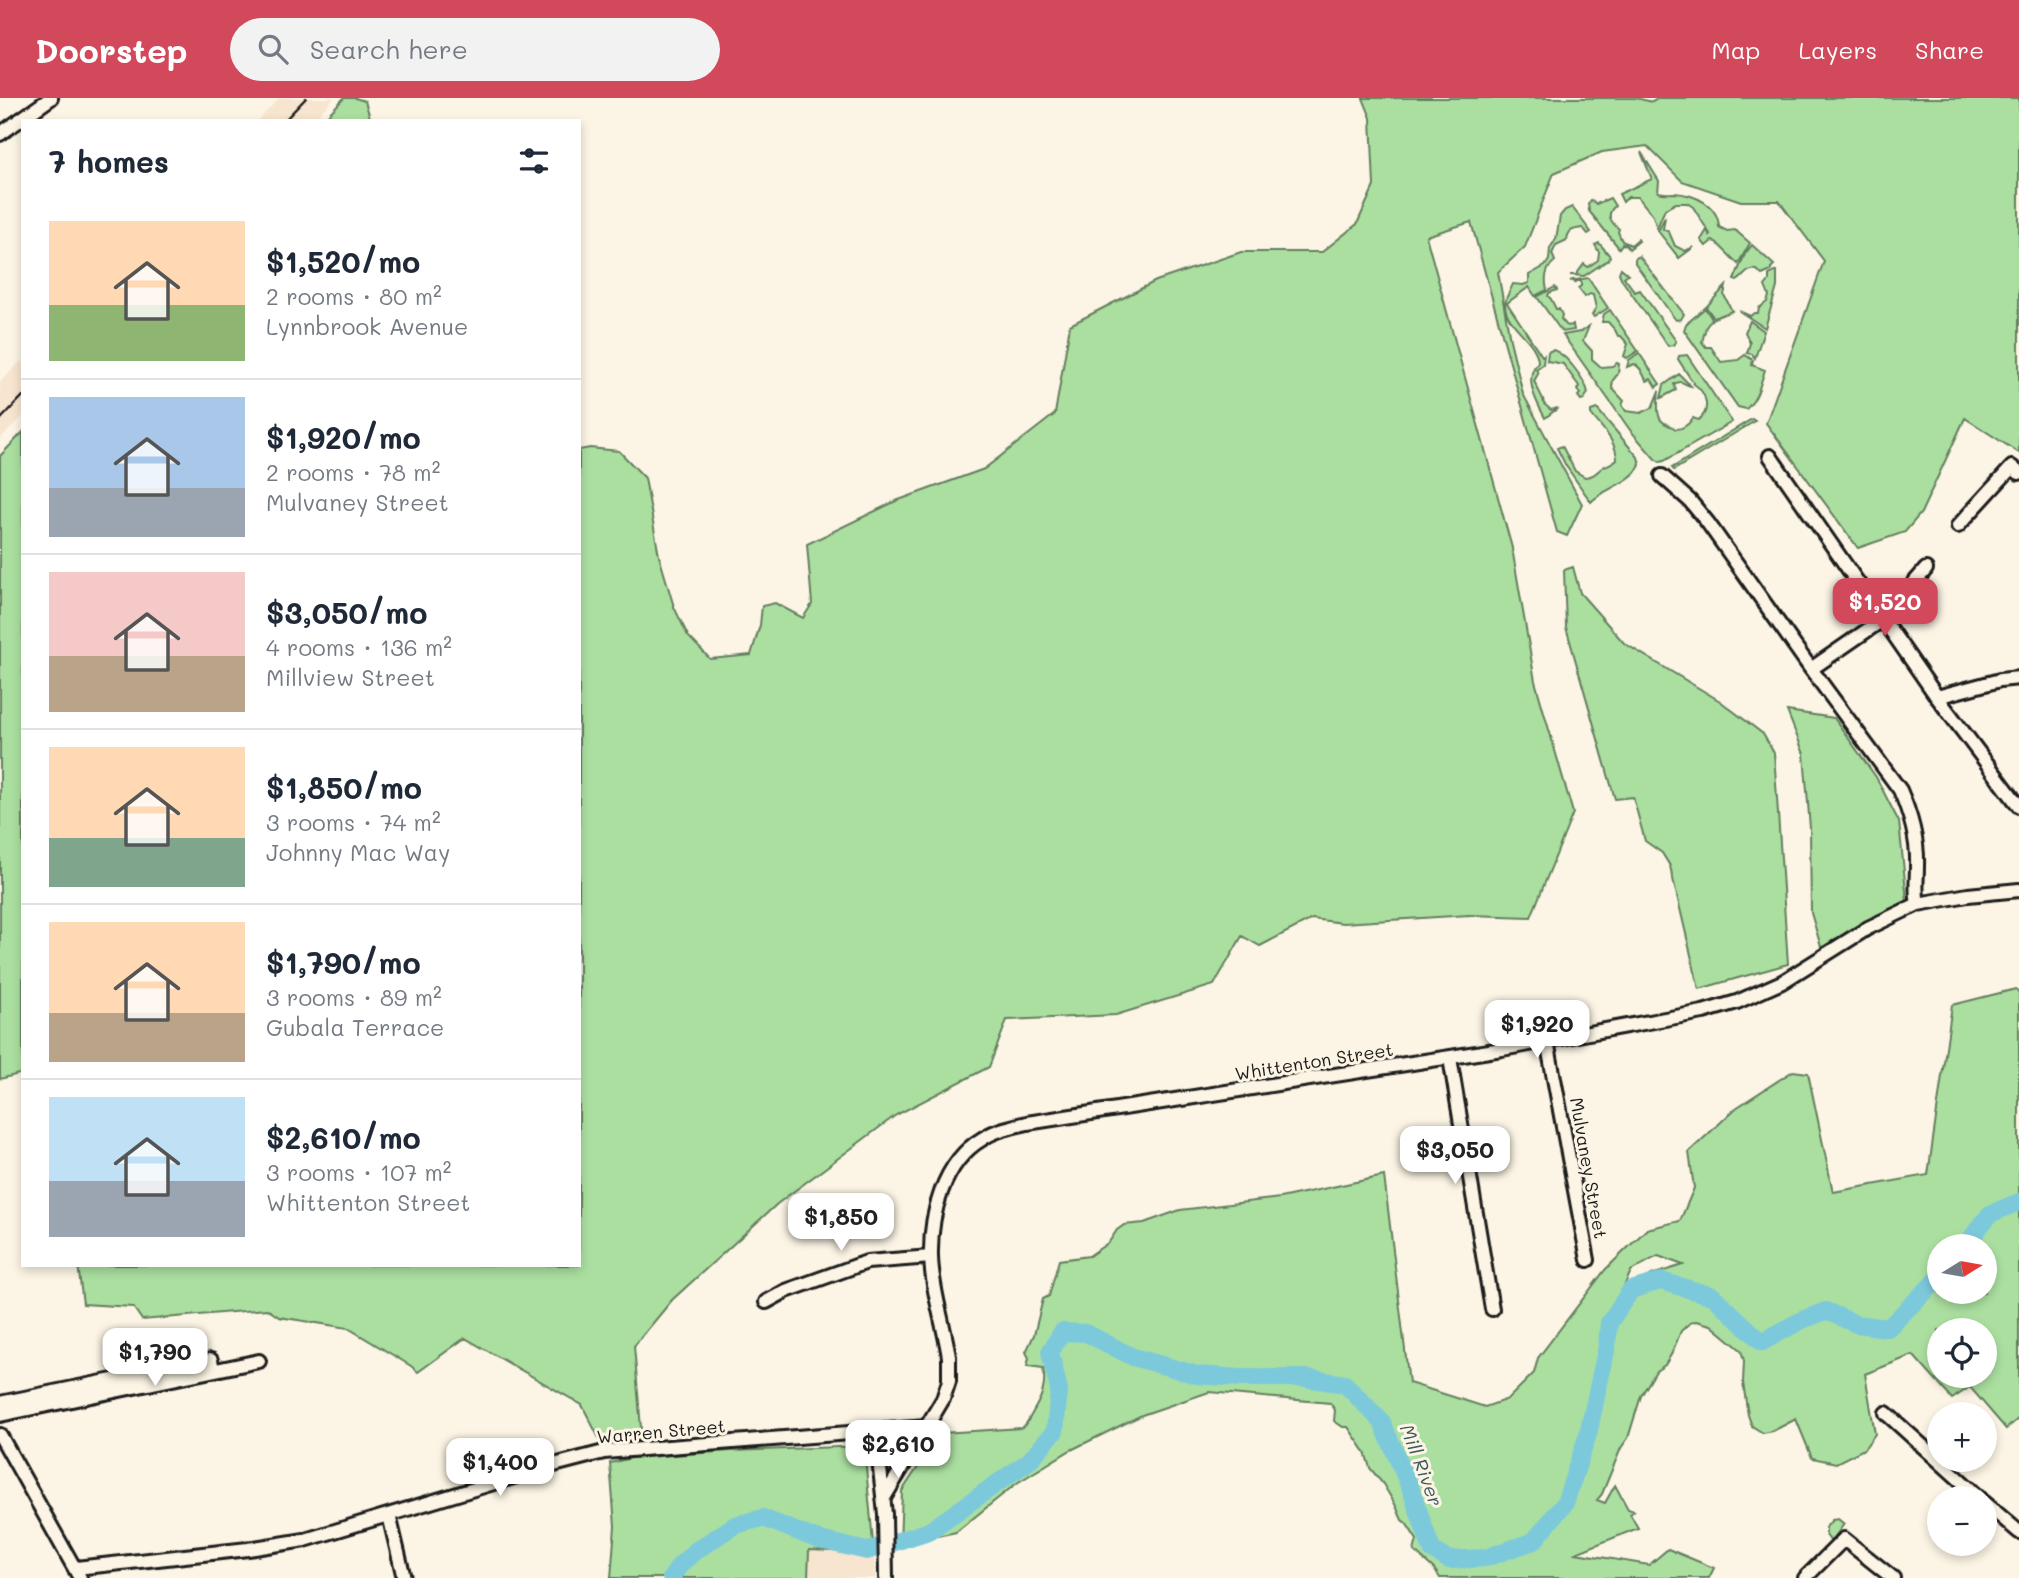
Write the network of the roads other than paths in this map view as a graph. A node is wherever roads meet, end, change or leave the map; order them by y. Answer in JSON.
{"nodes":[{"id":1,"x":51,"y":98,"type":"edge"},
{"id":2,"x":21,"y":119,"type":"edge"},
{"id":3,"x":21,"y":119,"type":"edge"},
{"id":4,"x":0,"y":134,"type":"edge"},
{"id":5,"x":1770,"y":456,"type":"dead end"},
{"id":6,"x":2015,"y":470,"type":"edge"},
{"id":7,"x":1662,"y":476,"type":"dead end"},
{"id":8,"x":1958,"y":526,"type":"dead end"},
{"id":9,"x":1926,"y":569,"type":"dead end"},
{"id":10,"x":1882,"y":620,"type":"junction"},
{"id":11,"x":1811,"y":669,"type":"junction"},
{"id":12,"x":2019,"y":678,"type":"edge"},
{"id":13,"x":1937,"y":697,"type":"junction"},
{"id":14,"x":2019,"y":806,"type":"edge"},
{"id":15,"x":2019,"y":890,"type":"edge"},
{"id":16,"x":1918,"y":904,"type":"junction"},
{"id":17,"x":1547,"y":1041,"type":"junction"},
{"id":18,"x":1450,"y":1058,"type":"junction"},
{"id":19,"x":931,"y":1257,"type":"junction"},
{"id":20,"x":1588,"y":1260,"type":"dead end"},
{"id":21,"x":766,"y":1302,"type":"dead end"},
{"id":22,"x":1492,"y":1309,"type":"dead end"},
{"id":23,"x":259,"y":1361,"type":"dead end"},
{"id":24,"x":213,"y":1370,"type":"junction"},
{"id":25,"x":0,"y":1403,"type":"edge"},
{"id":26,"x":1886,"y":1413,"type":"dead end"},
{"id":27,"x":0,"y":1415,"type":"edge"},
{"id":28,"x":927,"y":1427,"type":"junction"},
{"id":29,"x":876,"y":1432,"type":"junction"},
{"id":30,"x":0,"y":1435,"type":"edge"},
{"id":31,"x":1967,"y":1486,"type":"edge"},
{"id":32,"x":884,"y":1498,"type":"junction"},
{"id":33,"x":1997,"y":1513,"type":"edge"},
{"id":34,"x":389,"y":1515,"type":"junction"},
{"id":35,"x":2019,"y":1532,"type":"edge"},
{"id":36,"x":78,"y":1573,"type":"edge"},
{"id":37,"x":404,"y":1578,"type":"edge"},
{"id":38,"x":886,"y":1578,"type":"edge"},
{"id":39,"x":1805,"y":1578,"type":"edge"},
{"id":40,"x":1893,"y":1578,"type":"edge"}],
"edges":[{"from":1,"to":3,"type":"street"},
{"from":2,"to":4,"type":"street"},
{"from":5,"to":10,"type":"street"},
{"from":6,"to":8,"type":"street"},
{"from":7,"to":11,"type":"street"},
{"from":9,"to":10,"type":"street"},
{"from":10,"to":11,"type":"street"},
{"from":10,"to":13,"type":"street"},
{"from":11,"to":16,"type":"street"},
{"from":12,"to":13,"type":"street"},
{"from":13,"to":14,"type":"street"},
{"from":15,"to":16,"type":"street","name":"Whittenton Street"},
{"from":16,"to":17,"type":"street","name":"Whittenton Street"},
{"from":17,"to":18,"type":"street","name":"Whittenton Street"},
{"from":17,"to":20,"type":"street","name":"Mulvaney Street"},
{"from":18,"to":19,"type":"street","name":"Whittenton Street"},
{"from":18,"to":22,"type":"street"},
{"from":19,"to":21,"type":"street"},
{"from":19,"to":28,"type":"street","name":"Whittenton Street"},
{"from":23,"to":24,"type":"street"},
{"from":24,"to":25,"type":"street"},
{"from":24,"to":27,"type":"street"},
{"from":26,"to":31,"type":"street"},
{"from":28,"to":29,"type":"street","name":"Warren Street"},
{"from":28,"to":32,"type":"street","name":"Whittenton Street"},
{"from":29,"to":32,"type":"street"},
{"from":29,"to":34,"type":"street","name":"Warren Street"},
{"from":30,"to":36,"type":"street"},
{"from":32,"to":38,"type":"street"},
{"from":33,"to":35,"type":"street"},
{"from":34,"to":36,"type":"street","name":"Warren Street"},
{"from":34,"to":37,"type":"street"},
{"from":39,"to":40,"type":"street"}]}
